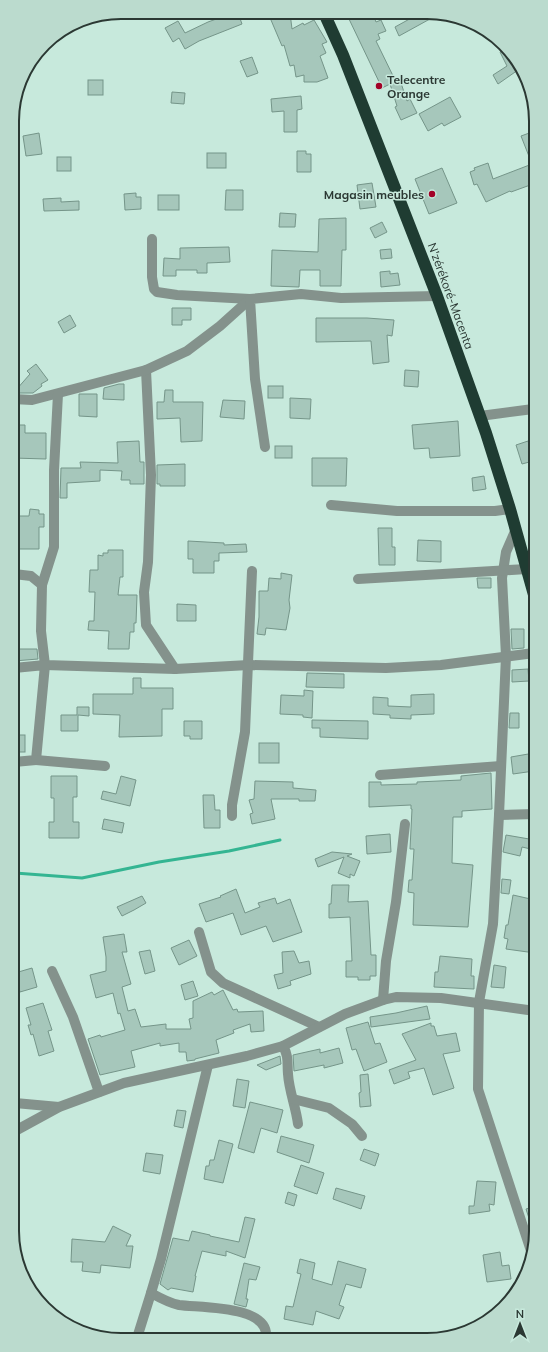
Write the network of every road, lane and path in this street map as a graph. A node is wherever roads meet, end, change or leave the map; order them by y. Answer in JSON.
{"nodes":[{"id":1,"x":327,"y":19,"type":"edge"},
{"id":2,"x":152,"y":239,"type":"dead end"},
{"id":3,"x":437,"y":296,"type":"junction"},
{"id":4,"x":250,"y":299,"type":"junction"},
{"id":5,"x":146,"y":370,"type":"junction"},
{"id":6,"x":58,"y":394,"type":"junction"},
{"id":7,"x":19,"y":399,"type":"edge"},
{"id":8,"x":529,"y":410,"type":"edge"},
{"id":9,"x":480,"y":416,"type":"junction"},
{"id":10,"x":264,"y":447,"type":"dead end"},
{"id":11,"x":331,"y":505,"type":"dead end"},
{"id":12,"x":510,"y":509,"type":"junction"},
{"id":13,"x":516,"y":529,"type":"junction"},
{"id":14,"x":527,"y":569,"type":"junction"},
{"id":15,"x":252,"y":571,"type":"dead end"},
{"id":16,"x":503,"y":571,"type":"junction"},
{"id":17,"x":19,"y":575,"type":"edge"},
{"id":18,"x":529,"y":576,"type":"edge"},
{"id":19,"x":358,"y":579,"type":"dead end"},
{"id":20,"x":42,"y":585,"type":"junction"},
{"id":21,"x":529,"y":654,"type":"edge"},
{"id":22,"x":506,"y":656,"type":"junction"},
{"id":23,"x":249,"y":664,"type":"junction"},
{"id":24,"x":45,"y":665,"type":"junction"},
{"id":25,"x":19,"y":668,"type":"edge"},
{"id":26,"x":175,"y":669,"type":"junction"},
{"id":27,"x":36,"y":760,"type":"junction"},
{"id":28,"x":19,"y":762,"type":"edge"},
{"id":29,"x":106,"y":766,"type":"dead end"},
{"id":30,"x":501,"y":766,"type":"junction"},
{"id":31,"x":380,"y":775,"type":"dead end"},
{"id":32,"x":529,"y":814,"type":"edge"},
{"id":33,"x":232,"y":816,"type":"dead end"},
{"id":34,"x":499,"y":816,"type":"junction"},
{"id":35,"x":405,"y":824,"type":"dead end"},
{"id":36,"x":199,"y":932,"type":"dead end"},
{"id":37,"x":52,"y":971,"type":"dead end"},
{"id":38,"x":383,"y":1000,"type":"junction"},
{"id":39,"x":479,"y":1002,"type":"junction"},
{"id":40,"x":529,"y":1010,"type":"edge"},
{"id":41,"x":319,"y":1027,"type":"junction"},
{"id":42,"x":283,"y":1046,"type":"junction"},
{"id":43,"x":208,"y":1065,"type":"junction"},
{"id":44,"x":99,"y":1092,"type":"junction"},
{"id":45,"x":294,"y":1099,"type":"junction"},
{"id":46,"x":19,"y":1103,"type":"edge"},
{"id":47,"x":59,"y":1107,"type":"junction"},
{"id":48,"x":298,"y":1124,"type":"dead end"},
{"id":49,"x":19,"y":1129,"type":"edge"},
{"id":50,"x":362,"y":1136,"type":"dead end"},
{"id":51,"x":528,"y":1243,"type":"edge"},
{"id":52,"x":151,"y":1293,"type":"junction"},
{"id":53,"x":139,"y":1333,"type":"edge"},
{"id":54,"x":266,"y":1333,"type":"edge"}],
"edges":[{"from":1,"to":3,"type":"highway","name":"N'zérékoré-Macenta"},
{"from":2,"to":4,"type":"street"},
{"from":3,"to":4,"type":"street"},
{"from":3,"to":9,"type":"highway","name":"N'zérékoré-Macenta"},
{"from":4,"to":5,"type":"street"},
{"from":4,"to":10,"type":"street"},
{"from":5,"to":6,"type":"street"},
{"from":5,"to":26,"type":"street"},
{"from":6,"to":7,"type":"street"},
{"from":6,"to":20,"type":"street"},
{"from":8,"to":9,"type":"street"},
{"from":9,"to":12,"type":"highway","name":"N'zérékoré-Macenta"},
{"from":11,"to":12,"type":"street"},
{"from":12,"to":13,"type":"highway","name":"N'zérékoré-Macenta"},
{"from":13,"to":14,"type":"highway","name":"N'zérékoré-Macenta"},
{"from":13,"to":16,"type":"street"},
{"from":14,"to":16,"type":"street"},
{"from":14,"to":18,"type":"highway","name":"N'zérékoré-Macenta"},
{"from":15,"to":23,"type":"street"},
{"from":16,"to":19,"type":"street"},
{"from":16,"to":22,"type":"street"},
{"from":17,"to":20,"type":"street"},
{"from":20,"to":24,"type":"street"},
{"from":21,"to":22,"type":"street"},
{"from":22,"to":23,"type":"street"},
{"from":22,"to":30,"type":"street"},
{"from":23,"to":26,"type":"street"},
{"from":23,"to":33,"type":"street"},
{"from":24,"to":25,"type":"street"},
{"from":24,"to":26,"type":"street"},
{"from":24,"to":27,"type":"street"},
{"from":27,"to":28,"type":"street"},
{"from":27,"to":29,"type":"street"},
{"from":30,"to":31,"type":"street"},
{"from":30,"to":34,"type":"street"},
{"from":32,"to":34,"type":"street"},
{"from":34,"to":39,"type":"street"},
{"from":35,"to":38,"type":"street"},
{"from":36,"to":41,"type":"street"},
{"from":37,"to":44,"type":"street"},
{"from":38,"to":39,"type":"street"},
{"from":38,"to":41,"type":"street"},
{"from":39,"to":40,"type":"street"},
{"from":39,"to":51,"type":"street"},
{"from":41,"to":42,"type":"street"},
{"from":42,"to":43,"type":"street"},
{"from":42,"to":45,"type":"street"},
{"from":43,"to":44,"type":"street"},
{"from":43,"to":52,"type":"street"},
{"from":44,"to":47,"type":"street"},
{"from":45,"to":48,"type":"street"},
{"from":45,"to":50,"type":"street"},
{"from":46,"to":47,"type":"street"},
{"from":47,"to":49,"type":"street"},
{"from":52,"to":53,"type":"street"},
{"from":52,"to":54,"type":"street"}]}
